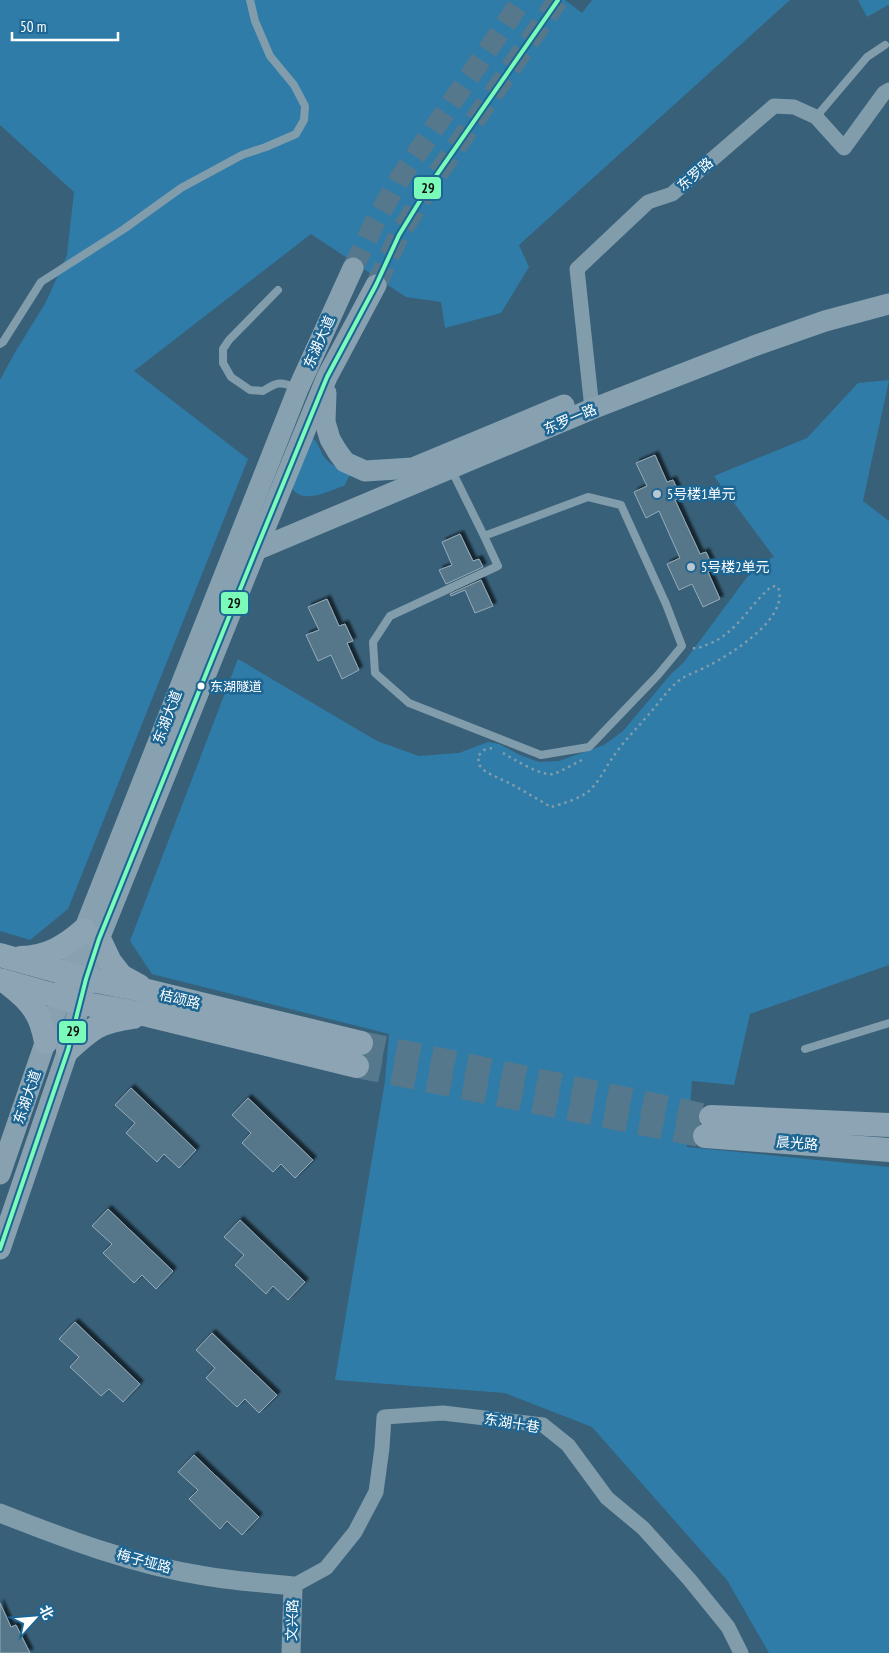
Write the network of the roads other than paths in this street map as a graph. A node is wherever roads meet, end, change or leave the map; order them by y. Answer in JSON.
{"nodes":[{"id":1,"x":250,"y":0,"type":"edge"},
{"id":2,"x":885,"y":46,"type":"dead end"},
{"id":3,"x":889,"y":90,"type":"edge"},
{"id":4,"x":816,"y":117,"type":"junction"},
{"id":5,"x":353,"y":268,"type":"tunnel mouth"},
{"id":6,"x":376,"y":286,"type":"tunnel mouth"},
{"id":7,"x":278,"y":290,"type":"dead end"},
{"id":8,"x":889,"y":290,"type":"edge"},
{"id":9,"x":889,"y":304,"type":"edge"},
{"id":10,"x":0,"y":344,"type":"edge"},
{"id":11,"x":327,"y":377,"type":"junction"},
{"id":12,"x":298,"y":389,"type":"junction"},
{"id":13,"x":591,"y":402,"type":"junction"},
{"id":14,"x":451,"y":469,"type":"junction"},
{"id":15,"x":484,"y":536,"type":"junction"},
{"id":16,"x":256,"y":550,"type":"junction"},
{"id":17,"x":92,"y":934,"type":"junction"},
{"id":18,"x":7,"y":957,"type":"edge"},
{"id":19,"x":78,"y":976,"type":"junction"},
{"id":20,"x":3,"y":981,"type":"edge"},
{"id":21,"x":147,"y":991,"type":"junction"},
{"id":22,"x":71,"y":1000,"type":"junction"},
{"id":23,"x":148,"y":1015,"type":"junction"},
{"id":24,"x":889,"y":1023,"type":"edge"},
{"id":25,"x":46,"y":1042,"type":"junction"},
{"id":26,"x":805,"y":1049,"type":"dead end"},
{"id":27,"x":68,"y":1050,"type":"junction"},
{"id":28,"x":889,"y":1125,"type":"edge"},
{"id":29,"x":5,"y":1146,"type":"edge"},
{"id":30,"x":889,"y":1150,"type":"edge"},
{"id":31,"x":0,"y":1174,"type":"edge"},
{"id":32,"x":0,"y":1249,"type":"edge"},
{"id":33,"x":0,"y":1513,"type":"edge"},
{"id":34,"x":293,"y":1586,"type":"junction"},
{"id":35,"x":290,"y":1653,"type":"edge"},
{"id":36,"x":741,"y":1653,"type":"edge"}],
"edges":[{"from":1,"to":10,"type":"lane"},
{"from":2,"to":4,"type":"lane"},
{"from":3,"to":4,"type":"street","name":"东罗路"},
{"from":4,"to":13,"type":"street","name":"东罗路"},
{"from":5,"to":12,"type":"main road","name":"东湖大道"},
{"from":6,"to":11,"type":"main road","name":"东湖大道"},
{"from":7,"to":12,"type":"lane"},
{"from":8,"to":13,"type":"main road","name":"东罗一路"},
{"from":9,"to":13,"type":"main road","name":"东罗一路"},
{"from":11,"to":13,"type":"main road","name":"东罗一路"},
{"from":11,"to":16,"type":"main road","name":"东湖大道"},
{"from":12,"to":17,"type":"main road","name":"东湖大道"},
{"from":13,"to":14,"type":"main road","name":"东罗一路"},
{"from":14,"to":15,"type":"lane"},
{"from":14,"to":16,"type":"main road","name":"东罗一路"},
{"from":15,"to":15,"type":"lane"},
{"from":16,"to":17,"type":"main road","name":"东湖大道"},
{"from":17,"to":18,"type":"main road"},
{"from":17,"to":19,"type":"main road","name":"东湖大道"},
{"from":17,"to":21,"type":"main road"},
{"from":18,"to":19,"type":"main road","name":"桔颂路"},
{"from":19,"to":21,"type":"main road","name":"桔颂路"},
{"from":19,"to":22,"type":"main road","name":"东湖大道"},
{"from":20,"to":22,"type":"main road","name":"桔颂路"},
{"from":20,"to":25,"type":"main road"},
{"from":21,"to":23,"type":"main road","name":"桔颂路"},
{"from":22,"to":23,"type":"main road","name":"桔颂路"},
{"from":22,"to":25,"type":"main road","name":"东湖大道"},
{"from":22,"to":27,"type":"main road","name":"东湖大道"},
{"from":23,"to":27,"type":"main road"},
{"from":24,"to":26,"type":"lane"},
{"from":25,"to":29,"type":"main road","name":"东湖大道"},
{"from":27,"to":32,"type":"main road","name":"东湖大道"},
{"from":28,"to":30,"type":"main road","name":"晨光路"},
{"from":29,"to":31,"type":"main road","name":"东湖大道"},
{"from":33,"to":34,"type":"street","name":"梅子垭路"},
{"from":34,"to":35,"type":"street","name":"文兴路"},
{"from":34,"to":36,"type":"street","name":"东湖十巷"}]}
